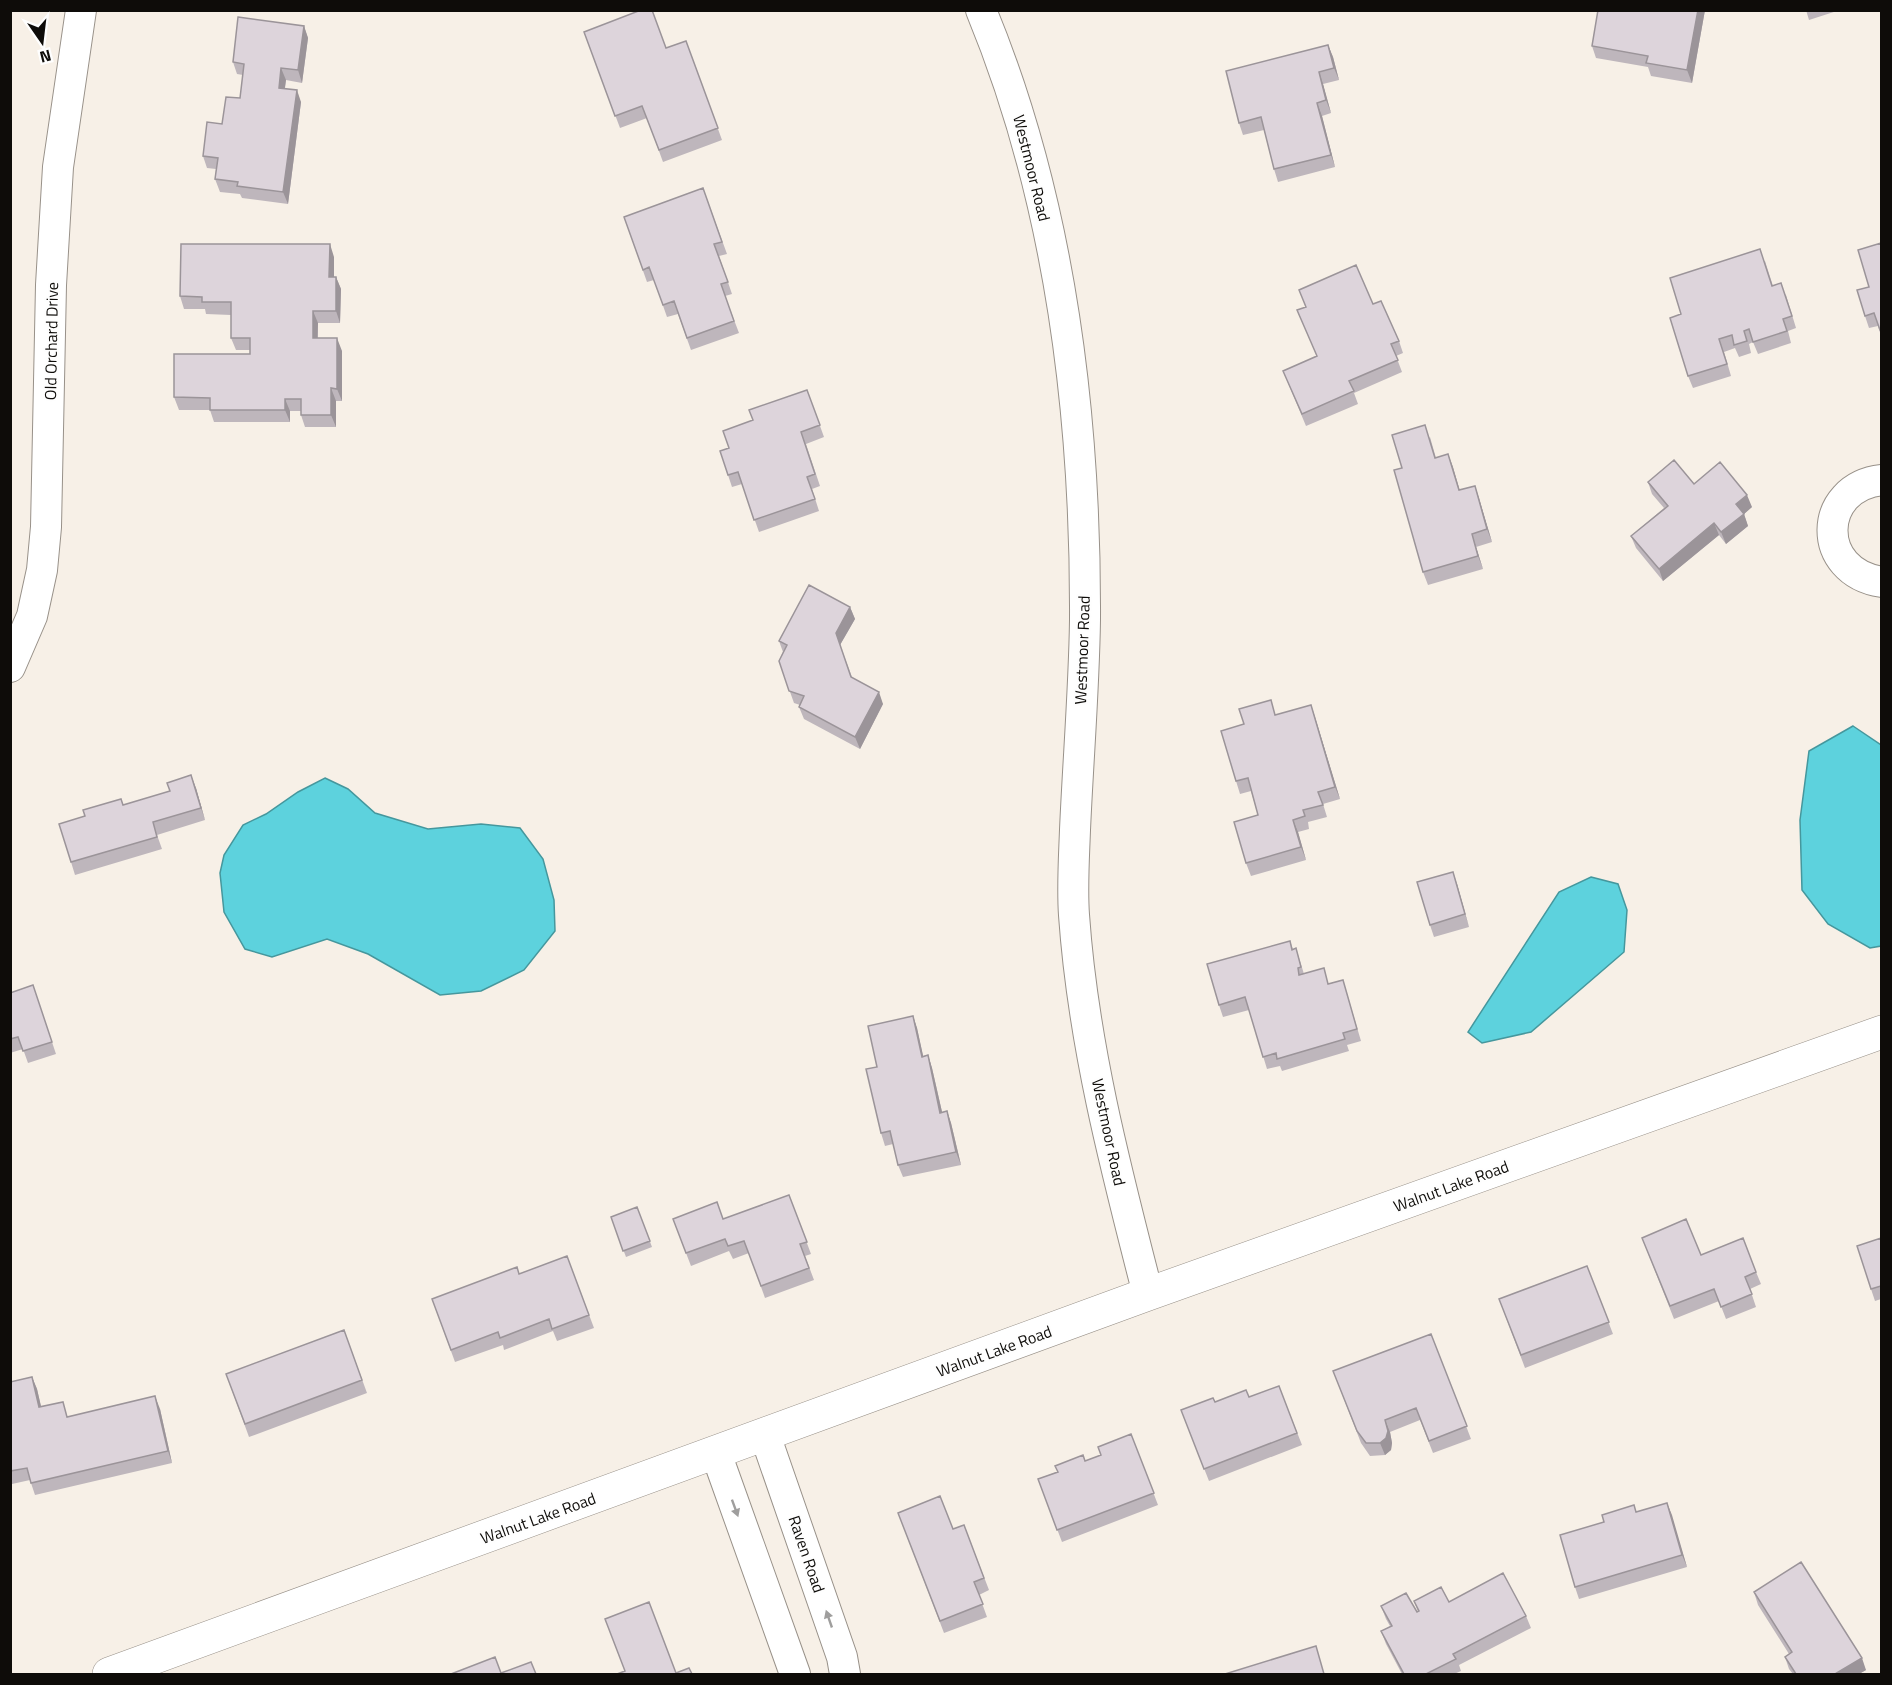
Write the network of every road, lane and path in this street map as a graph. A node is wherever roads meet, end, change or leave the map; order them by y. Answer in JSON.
{"nodes":[{"id":1,"x":81,"y":10,"type":"edge"},
{"id":2,"x":981,"y":10,"type":"edge"},
{"id":3,"x":1881,"y":480,"type":"edge"},
{"id":4,"x":1881,"y":582,"type":"edge"},
{"id":5,"x":10,"y":667,"type":"edge"},
{"id":6,"x":1881,"y":1032,"type":"edge"},
{"id":7,"x":1148,"y":1294,"type":"junction"},
{"id":8,"x":765,"y":1435,"type":"junction"},
{"id":9,"x":716,"y":1453,"type":"junction"},
{"id":10,"x":109,"y":1674,"type":"edge"},
{"id":11,"x":795,"y":1674,"type":"edge"},
{"id":12,"x":845,"y":1674,"type":"edge"}],
"edges":[{"from":1,"to":5,"type":"street","name":"Old Orchard Drive"},
{"from":2,"to":7,"type":"street","name":"Westmoor Road"},
{"from":3,"to":4,"type":"street"},
{"from":6,"to":7,"type":"street","name":"Walnut Lake Road"},
{"from":7,"to":8,"type":"street","name":"Walnut Lake Road"},
{"from":8,"to":9,"type":"street","name":"Walnut Lake Road"},
{"from":12,"to":8,"type":"street","name":"Raven Road","one_way":true},
{"from":9,"to":10,"type":"street","name":"Walnut Lake Road"},
{"from":9,"to":11,"type":"street","one_way":true}]}
